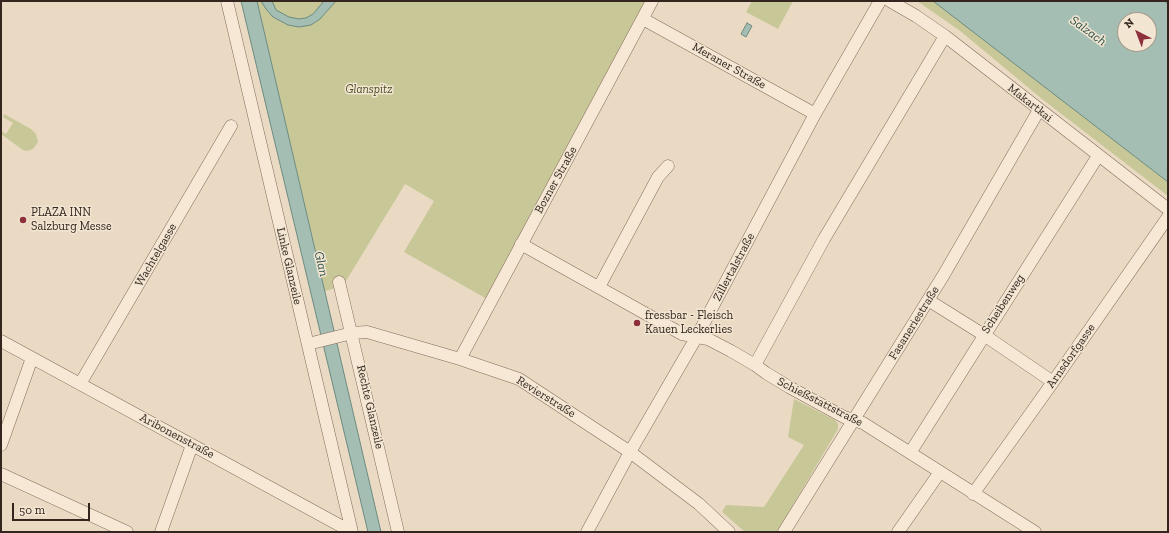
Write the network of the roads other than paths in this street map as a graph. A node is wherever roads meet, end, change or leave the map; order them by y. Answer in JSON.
{"nodes":[{"id":1,"x":227,"y":1,"type":"edge"},
{"id":2,"x":652,"y":1,"type":"edge"},
{"id":3,"x":880,"y":1,"type":"edge"},
{"id":4,"x":890,"y":1,"type":"edge"},
{"id":5,"x":643,"y":19,"type":"junction"},
{"id":6,"x":945,"y":36,"type":"junction"},
{"id":7,"x":1039,"y":110,"type":"junction"},
{"id":8,"x":816,"y":114,"type":"junction"},
{"id":9,"x":231,"y":126,"type":"dead end"},
{"id":10,"x":1098,"y":156,"type":"junction"},
{"id":11,"x":668,"y":166,"type":"dead end"},
{"id":12,"x":1168,"y":209,"type":"edge"},
{"id":13,"x":1168,"y":217,"type":"edge"},
{"id":14,"x":521,"y":244,"type":"junction"},
{"id":15,"x":340,"y":282,"type":"dead end"},
{"id":16,"x":599,"y":287,"type":"junction"},
{"id":17,"x":928,"y":300,"type":"junction"},
{"id":18,"x":347,"y":334,"type":"junction"},
{"id":19,"x":984,"y":335,"type":"junction"},
{"id":20,"x":696,"y":338,"type":"junction"},
{"id":21,"x":1,"y":341,"type":"edge"},
{"id":22,"x":312,"y":343,"type":"junction"},
{"id":23,"x":32,"y":358,"type":"junction"},
{"id":24,"x":460,"y":359,"type":"junction"},
{"id":25,"x":755,"y":364,"type":"junction"},
{"id":26,"x":1053,"y":382,"type":"junction"},
{"id":27,"x":80,"y":384,"type":"junction"},
{"id":28,"x":853,"y":420,"type":"junction"},
{"id":29,"x":192,"y":444,"type":"junction"},
{"id":30,"x":1,"y":445,"type":"edge"},
{"id":31,"x":630,"y":452,"type":"junction"},
{"id":32,"x":910,"y":453,"type":"junction"},
{"id":33,"x":940,"y":472,"type":"junction"},
{"id":34,"x":1,"y":474,"type":"edge"},
{"id":35,"x":973,"y":494,"type":"junction"},
{"id":36,"x":127,"y":532,"type":"edge"},
{"id":37,"x":161,"y":532,"type":"edge"},
{"id":38,"x":352,"y":532,"type":"edge"},
{"id":39,"x":398,"y":532,"type":"edge"},
{"id":40,"x":587,"y":532,"type":"edge"},
{"id":41,"x":729,"y":532,"type":"edge"},
{"id":42,"x":784,"y":532,"type":"edge"},
{"id":43,"x":898,"y":532,"type":"edge"},
{"id":44,"x":1035,"y":532,"type":"edge"}],
"edges":[{"from":1,"to":22,"type":"street","name":"Linke Glanzeile"},
{"from":2,"to":5,"type":"street","name":"Bozner Straße"},
{"from":3,"to":8,"type":"street","name":"Zillertalstraße"},
{"from":4,"to":6,"type":"street","name":"Makartkai"},
{"from":5,"to":8,"type":"street","name":"Meraner Straße"},
{"from":5,"to":14,"type":"street","name":"Bozner Straße"},
{"from":6,"to":7,"type":"street","name":"Makartkai"},
{"from":6,"to":25,"type":"street"},
{"from":7,"to":10,"type":"street","name":"Makartkai"},
{"from":7,"to":17,"type":"street","name":"Fasaneriestraße"},
{"from":8,"to":20,"type":"street","name":"Zillertalstraße"},
{"from":9,"to":27,"type":"street","name":"Wachtelgasse"},
{"from":10,"to":12,"type":"street","name":"Makartkai"},
{"from":10,"to":19,"type":"street","name":"Scheibenweg"},
{"from":11,"to":16,"type":"street"},
{"from":13,"to":26,"type":"street","name":"Arnsdorfgasse"},
{"from":14,"to":16,"type":"street","name":"Schießstattstraße"},
{"from":14,"to":24,"type":"street","name":"Bozner Straße"},
{"from":15,"to":18,"type":"street","name":"Rechte Glanzeile"},
{"from":16,"to":20,"type":"street","name":"Schießstattstraße"},
{"from":17,"to":19,"type":"street"},
{"from":17,"to":28,"type":"street","name":"Fasaneriestraße"},
{"from":18,"to":22,"type":"street","name":"Revierstraße"},
{"from":18,"to":24,"type":"street","name":"Revierstraße"},
{"from":18,"to":39,"type":"street","name":"Rechte Glanzeile"},
{"from":19,"to":26,"type":"street"},
{"from":19,"to":32,"type":"street","name":"Scheibenweg"},
{"from":20,"to":25,"type":"street","name":"Schießstattstraße"},
{"from":20,"to":31,"type":"street","name":"Zillertalstraße"},
{"from":21,"to":23,"type":"street","name":"Aribonenstraße"},
{"from":22,"to":38,"type":"street","name":"Linke Glanzeile"},
{"from":23,"to":27,"type":"street","name":"Aribonenstraße"},
{"from":23,"to":30,"type":"street"},
{"from":24,"to":31,"type":"street","name":"Revierstraße"},
{"from":25,"to":28,"type":"street","name":"Schießstattstraße"},
{"from":26,"to":35,"type":"street","name":"Arnsdorfgasse"},
{"from":27,"to":29,"type":"street","name":"Aribonenstraße"},
{"from":28,"to":32,"type":"street","name":"Schießstattstraße"},
{"from":28,"to":42,"type":"street","name":"Fasaneriestraße"},
{"from":29,"to":37,"type":"street"},
{"from":29,"to":38,"type":"street","name":"Aribonenstraße"},
{"from":31,"to":40,"type":"street","name":"Zillertalstraße"},
{"from":31,"to":41,"type":"street","name":"Revierstraße"},
{"from":32,"to":33,"type":"street","name":"Schießstattstraße"},
{"from":33,"to":35,"type":"street","name":"Schießstattstraße"},
{"from":33,"to":43,"type":"street"},
{"from":34,"to":36,"type":"street"},
{"from":35,"to":44,"type":"street","name":"Schießstattstraße"}]}
